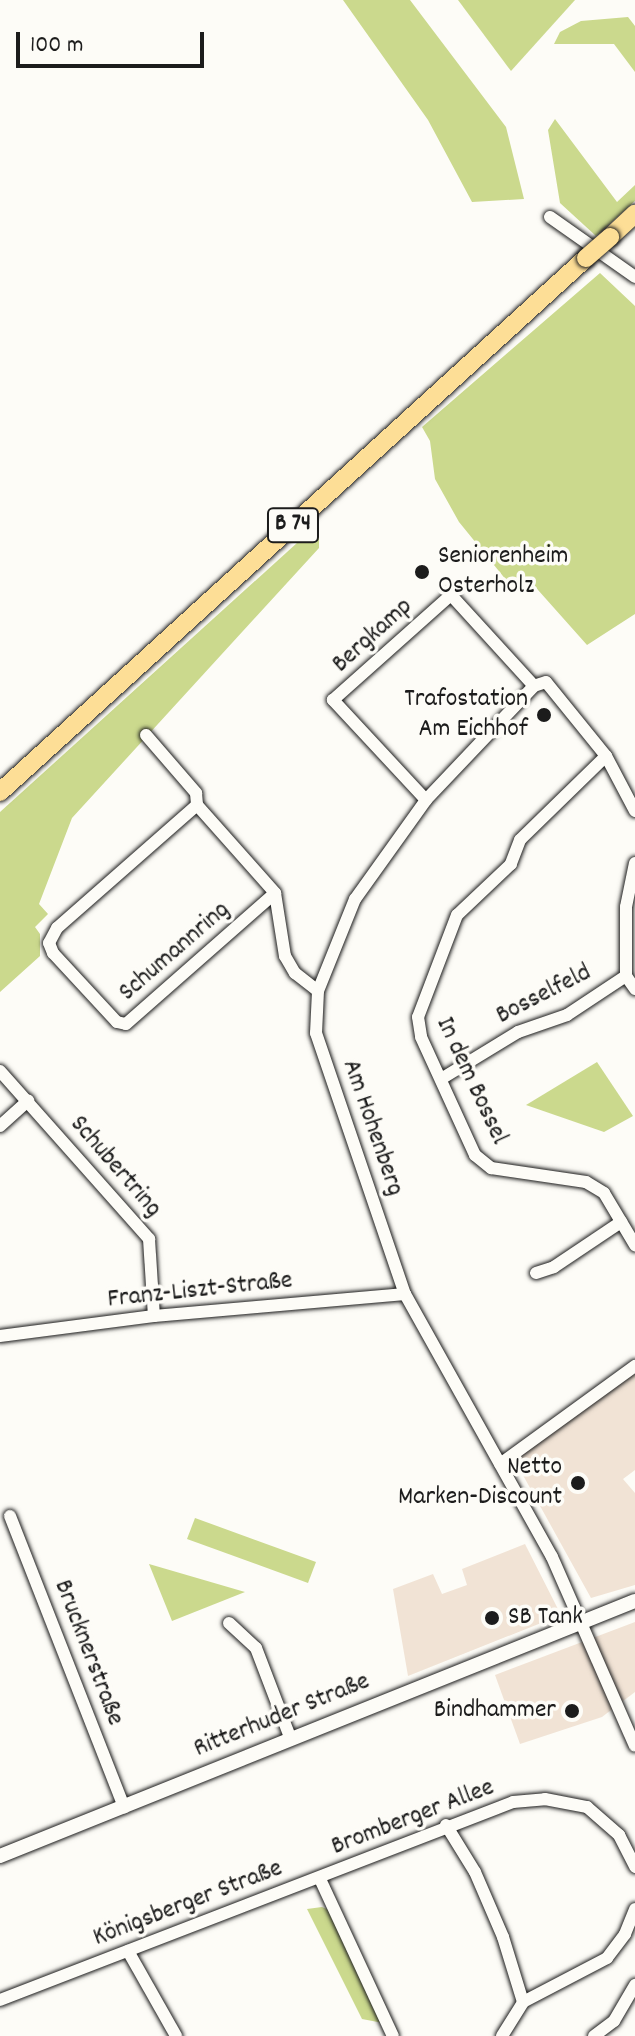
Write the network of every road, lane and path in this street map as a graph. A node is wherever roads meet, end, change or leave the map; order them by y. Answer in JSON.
{"nodes":[{"id":1,"x":635,"y":214,"type":"edge"},
{"id":2,"x":550,"y":217,"type":"dead end"},
{"id":3,"x":635,"y":277,"type":"edge"},
{"id":4,"x":540,"y":684,"type":"junction"},
{"id":5,"x":146,"y":735,"type":"dead end"},
{"id":6,"x":606,"y":756,"type":"junction"},
{"id":7,"x":0,"y":792,"type":"edge"},
{"id":8,"x":426,"y":800,"type":"junction"},
{"id":9,"x":197,"y":805,"type":"junction"},
{"id":10,"x":635,"y":811,"type":"edge"},
{"id":11,"x":635,"y":863,"type":"edge"},
{"id":12,"x":275,"y":893,"type":"junction"},
{"id":13,"x":626,"y":976,"type":"junction"},
{"id":14,"x":635,"y":989,"type":"edge"},
{"id":15,"x":318,"y":991,"type":"junction"},
{"id":16,"x":0,"y":1071,"type":"edge"},
{"id":17,"x":441,"y":1079,"type":"junction"},
{"id":18,"x":28,"y":1101,"type":"junction"},
{"id":19,"x":0,"y":1126,"type":"edge"},
{"id":20,"x":621,"y":1222,"type":"junction"},
{"id":21,"x":635,"y":1245,"type":"edge"},
{"id":22,"x":536,"y":1273,"type":"dead end"},
{"id":23,"x":405,"y":1294,"type":"junction"},
{"id":24,"x":154,"y":1316,"type":"junction"},
{"id":25,"x":0,"y":1336,"type":"edge"},
{"id":26,"x":635,"y":1366,"type":"edge"},
{"id":27,"x":500,"y":1464,"type":"junction"},
{"id":28,"x":10,"y":1516,"type":"dead end"},
{"id":29,"x":635,"y":1601,"type":"edge"},
{"id":30,"x":583,"y":1621,"type":"junction"},
{"id":31,"x":229,"y":1623,"type":"dead end"},
{"id":32,"x":290,"y":1737,"type":"junction"},
{"id":33,"x":635,"y":1746,"type":"edge"},
{"id":34,"x":124,"y":1807,"type":"junction"},
{"id":35,"x":446,"y":1825,"type":"junction"},
{"id":36,"x":0,"y":1856,"type":"edge"},
{"id":37,"x":635,"y":1867,"type":"edge"},
{"id":38,"x":320,"y":1879,"type":"junction"},
{"id":39,"x":635,"y":1909,"type":"edge"},
{"id":40,"x":128,"y":1951,"type":"junction"},
{"id":41,"x":635,"y":1985,"type":"edge"},
{"id":42,"x":0,"y":2000,"type":"edge"},
{"id":43,"x":523,"y":2002,"type":"junction"},
{"id":44,"x":176,"y":2036,"type":"edge"},
{"id":45,"x":393,"y":2036,"type":"edge"},
{"id":46,"x":502,"y":2036,"type":"edge"},
{"id":47,"x":594,"y":2036,"type":"edge"}],
"edges":[{"from":1,"to":7,"type":"main road","number":"B 74","bridge":true},
{"from":2,"to":3,"type":"street"},
{"from":4,"to":6,"type":"street"},
{"from":4,"to":8,"type":"street","name":"Am Hohenberg"},
{"from":4,"to":8,"type":"street","name":"Bergkamp"},
{"from":5,"to":9,"type":"street"},
{"from":6,"to":10,"type":"street"},
{"from":6,"to":17,"type":"street","name":"In dem Bossel"},
{"from":8,"to":15,"type":"street","name":"Am Hohenberg"},
{"from":9,"to":12,"type":"street"},
{"from":9,"to":12,"type":"street","name":"Schumannring"},
{"from":11,"to":13,"type":"street"},
{"from":12,"to":15,"type":"street"},
{"from":13,"to":14,"type":"street"},
{"from":13,"to":17,"type":"street","name":"Bosselfeld"},
{"from":15,"to":23,"type":"street","name":"Am Hohenberg"},
{"from":16,"to":18,"type":"street","name":"Schubertring"},
{"from":17,"to":20,"type":"street","name":"In dem Bossel"},
{"from":18,"to":19,"type":"street"},
{"from":18,"to":24,"type":"street","name":"Schubertring"},
{"from":20,"to":21,"type":"street","name":"In dem Bossel"},
{"from":20,"to":22,"type":"street"},
{"from":23,"to":24,"type":"street","name":"Franz-Liszt-Straße"},
{"from":23,"to":27,"type":"street","name":"Am Hohenberg"},
{"from":24,"to":25,"type":"street","name":"Franz-Liszt-Straße"},
{"from":26,"to":27,"type":"street"},
{"from":27,"to":30,"type":"street","name":"Am Hohenberg"},
{"from":28,"to":34,"type":"street","name":"Brucknerstraße"},
{"from":29,"to":30,"type":"street","name":"Ritterhuder Straße"},
{"from":30,"to":32,"type":"street","name":"Ritterhuder Straße"},
{"from":30,"to":33,"type":"street","name":"Am Hohenberg"},
{"from":31,"to":32,"type":"street"},
{"from":32,"to":34,"type":"street","name":"Ritterhuder Straße"},
{"from":34,"to":36,"type":"street","name":"Ritterhuder Straße"},
{"from":35,"to":37,"type":"street","name":"Bromberger Allee"},
{"from":35,"to":38,"type":"street","name":"Bromberger Allee"},
{"from":35,"to":43,"type":"street"},
{"from":38,"to":40,"type":"street","name":"Königsberger Straße"},
{"from":38,"to":45,"type":"street","name":"Königsberger Straße"},
{"from":39,"to":43,"type":"street"},
{"from":40,"to":42,"type":"street","name":"Königsberger Straße"},
{"from":40,"to":44,"type":"street"},
{"from":41,"to":47,"type":"street"},
{"from":43,"to":46,"type":"street"}]}
